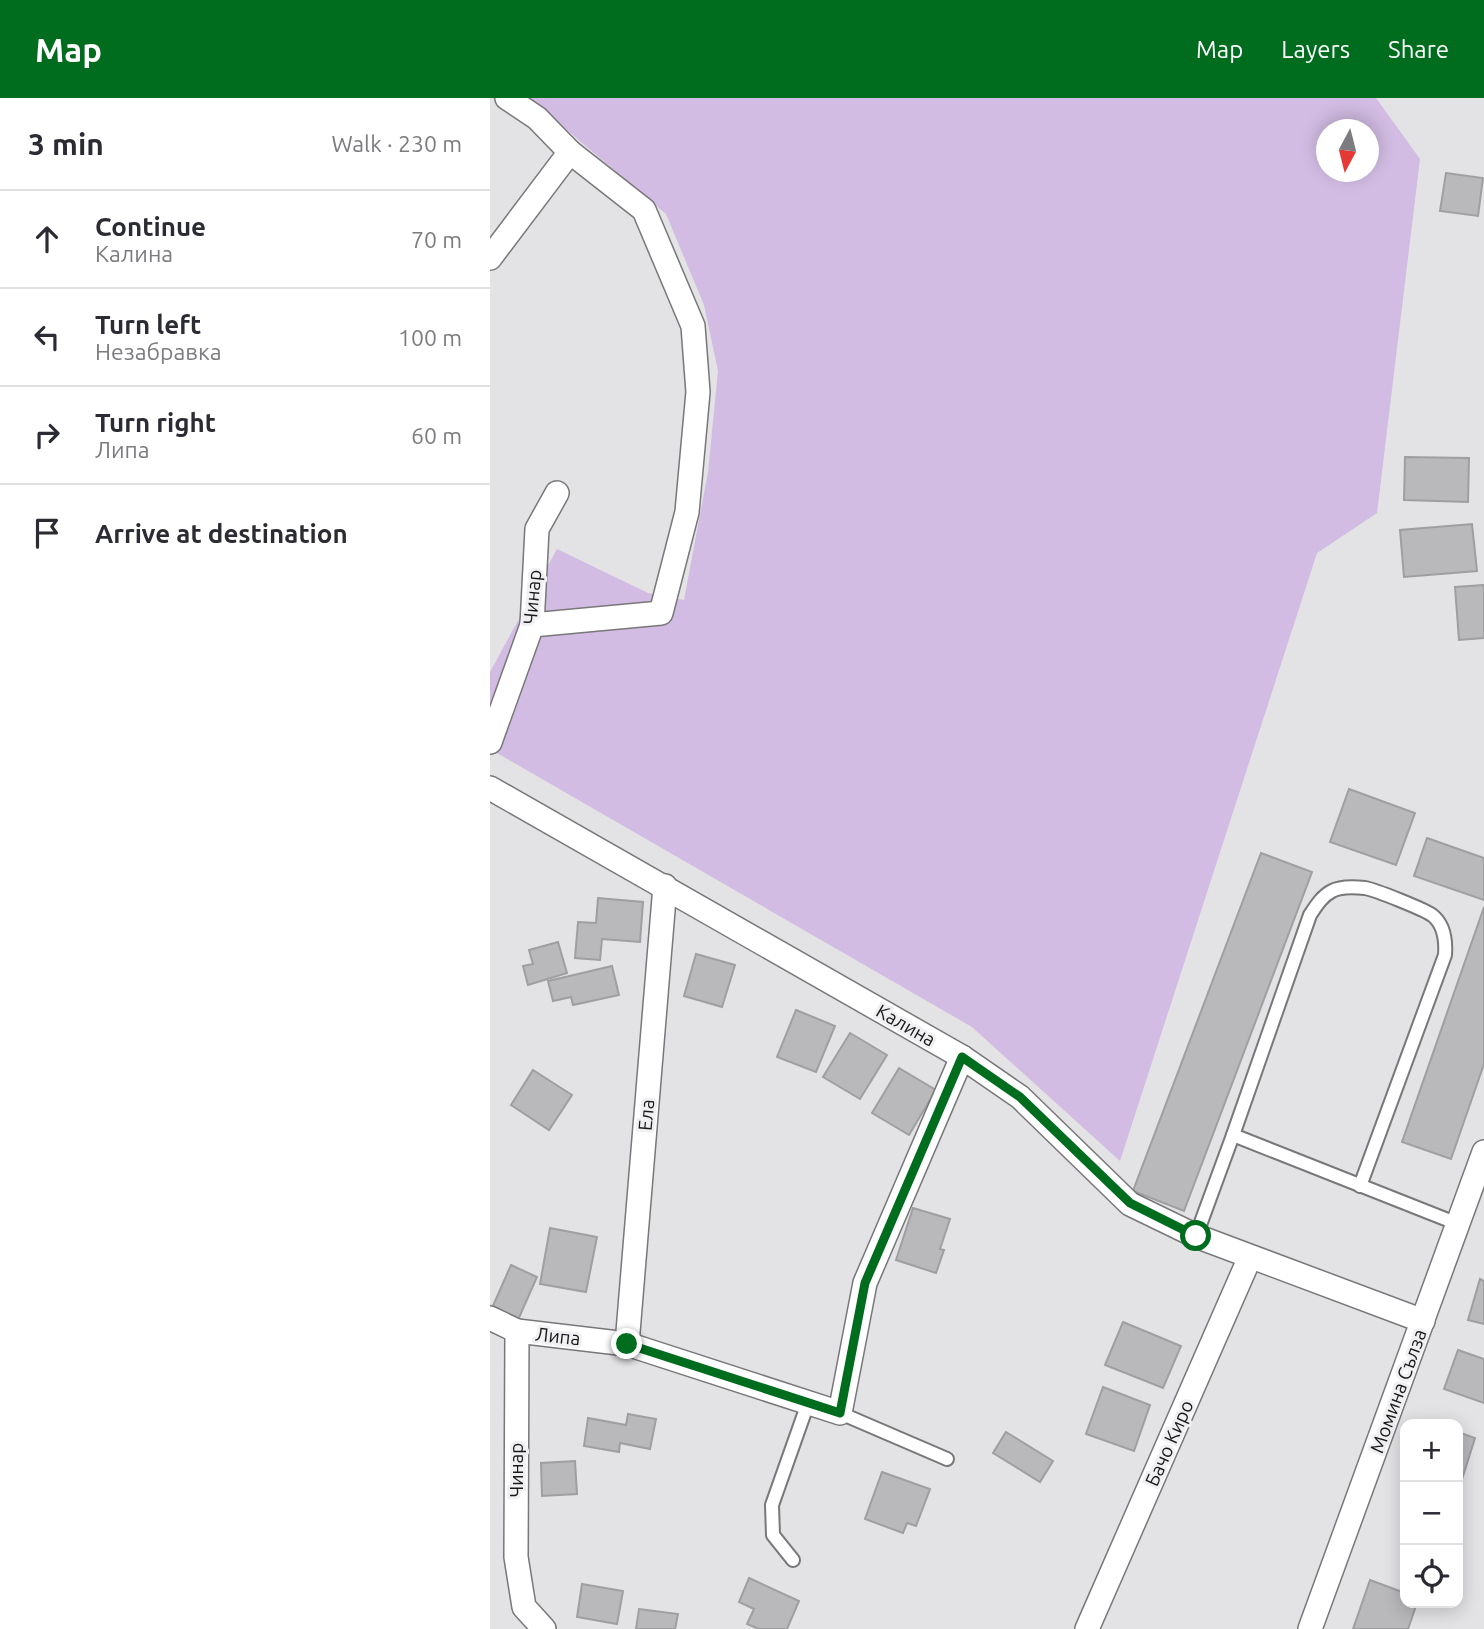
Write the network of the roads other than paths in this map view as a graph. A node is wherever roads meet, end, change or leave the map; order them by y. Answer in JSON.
{"nodes":[{"id":1,"x":507,"y":98,"type":"edge"},
{"id":2,"x":533,"y":108,"type":"edge"},
{"id":3,"x":570,"y":152,"type":"junction"},
{"id":4,"x":490,"y":258,"type":"edge"},
{"id":5,"x":557,"y":493,"type":"dead end"},
{"id":6,"x":532,"y":625,"type":"junction"},
{"id":7,"x":490,"y":742,"type":"edge"},
{"id":8,"x":490,"y":788,"type":"edge"},
{"id":9,"x":665,"y":886,"type":"junction"},
{"id":10,"x":962,"y":1057,"type":"junction"},
{"id":11,"x":1233,"y":1135,"type":"junction"},
{"id":12,"x":1484,"y":1152,"type":"edge"},
{"id":13,"x":1360,"y":1185,"type":"junction"},
{"id":14,"x":1458,"y":1224,"type":"junction"},
{"id":15,"x":1196,"y":1236,"type":"junction"},
{"id":16,"x":1250,"y":1257,"type":"junction"},
{"id":17,"x":490,"y":1318,"type":"edge"},
{"id":18,"x":1423,"y":1321,"type":"junction"},
{"id":19,"x":517,"y":1331,"type":"junction"},
{"id":20,"x":627,"y":1344,"type":"junction"},
{"id":21,"x":808,"y":1403,"type":"junction"},
{"id":22,"x":840,"y":1413,"type":"junction"},
{"id":23,"x":947,"y":1459,"type":"dead end"},
{"id":24,"x":793,"y":1560,"type":"dead end"},
{"id":25,"x":544,"y":1629,"type":"edge"},
{"id":26,"x":1087,"y":1629,"type":"edge"},
{"id":27,"x":1310,"y":1629,"type":"edge"}],
"edges":[{"from":1,"to":2,"type":"street"},
{"from":2,"to":3,"type":"street"},
{"from":3,"to":4,"type":"street"},
{"from":3,"to":6,"type":"street"},
{"from":5,"to":6,"type":"street","name":"Чинар"},
{"from":6,"to":7,"type":"street","name":"Чинар"},
{"from":8,"to":9,"type":"street","name":"Калина"},
{"from":9,"to":10,"type":"street","name":"Калина"},
{"from":9,"to":20,"type":"street","name":"Ела"},
{"from":10,"to":15,"type":"street","name":"Калина"},
{"from":10,"to":22,"type":"street"},
{"from":11,"to":13,"type":"lane"},
{"from":11,"to":13,"type":"lane"},
{"from":11,"to":15,"type":"lane"},
{"from":12,"to":14,"type":"street","name":"Момина Сълза"},
{"from":13,"to":14,"type":"lane"},
{"from":14,"to":18,"type":"street","name":"Момина Сълза"},
{"from":15,"to":16,"type":"street","name":"Калина"},
{"from":16,"to":18,"type":"street","name":"Калина"},
{"from":16,"to":26,"type":"street","name":"Бачо Киро"},
{"from":17,"to":19,"type":"street"},
{"from":18,"to":27,"type":"street","name":"Момина Сълза"},
{"from":19,"to":20,"type":"street","name":"Липа"},
{"from":19,"to":25,"type":"street","name":"Чинар"},
{"from":20,"to":21,"type":"street","name":"Липа"},
{"from":21,"to":22,"type":"street","name":"Липа"},
{"from":21,"to":24,"type":"lane"},
{"from":22,"to":23,"type":"lane"}]}
